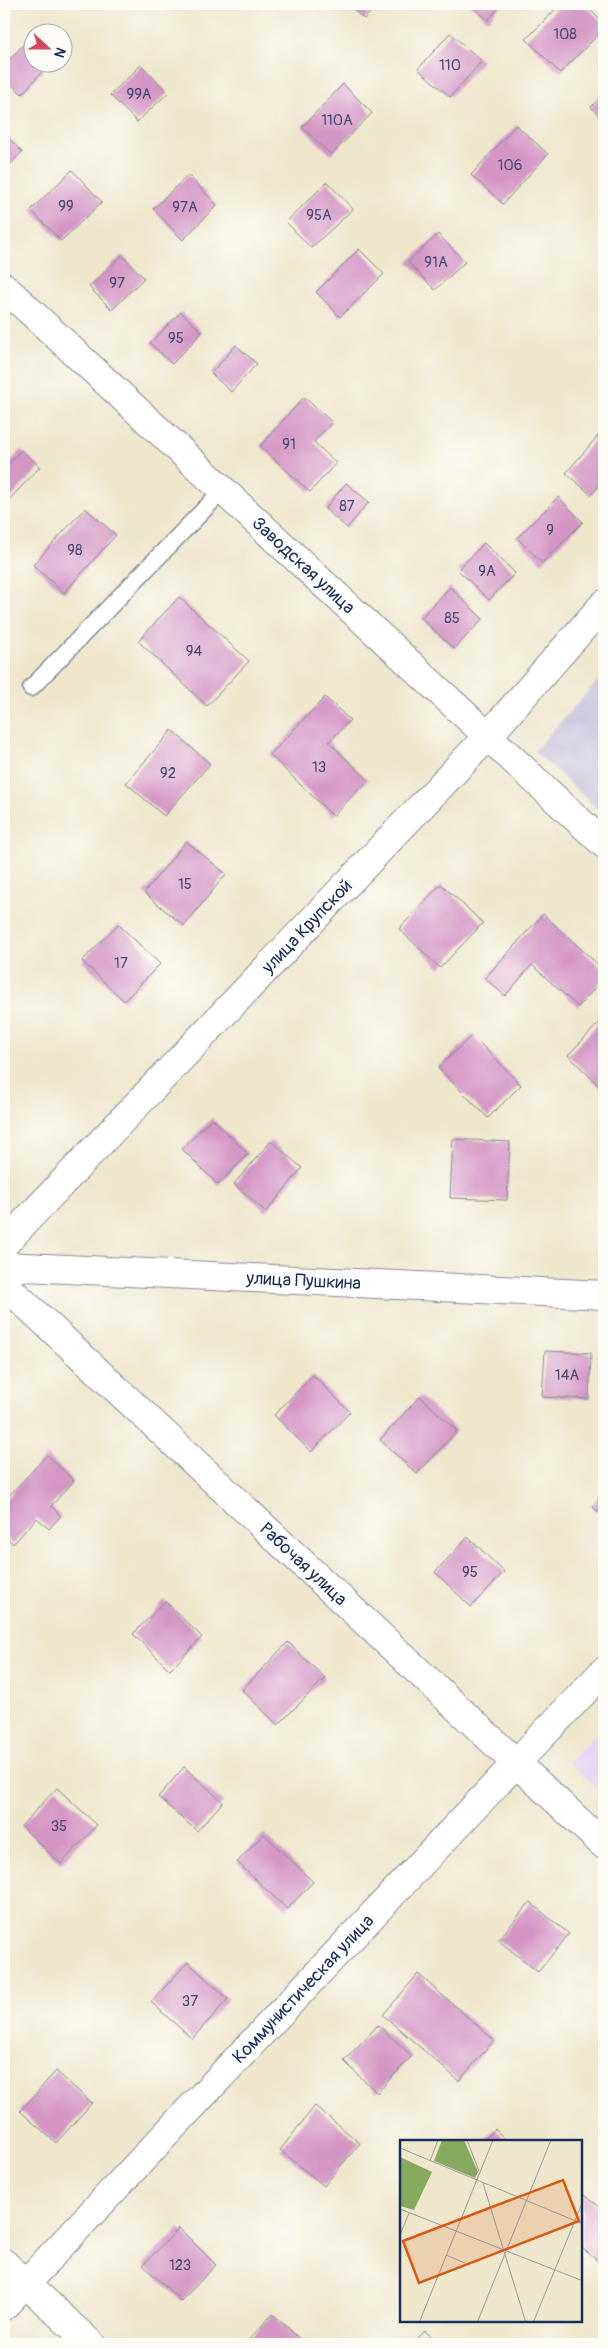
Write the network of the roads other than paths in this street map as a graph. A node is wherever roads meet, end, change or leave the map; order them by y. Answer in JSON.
{"nodes":[{"id":1,"x":4,"y":287,"type":"edge"},
{"id":2,"x":223,"y":490,"type":"junction"},
{"id":3,"x":604,"y":604,"type":"edge"},
{"id":4,"x":31,"y":688,"type":"dead end"},
{"id":5,"x":488,"y":736,"type":"junction"},
{"id":6,"x":604,"y":844,"type":"edge"},
{"id":7,"x":4,"y":1244,"type":"edge"},
{"id":8,"x":4,"y":1266,"type":"edge"},
{"id":9,"x":4,"y":1284,"type":"edge"},
{"id":10,"x":604,"y":1295,"type":"edge"},
{"id":11,"x":604,"y":1671,"type":"edge"},
{"id":12,"x":516,"y":1763,"type":"junction"},
{"id":13,"x":604,"y":1845,"type":"edge"},
{"id":14,"x":4,"y":2263,"type":"edge"},
{"id":15,"x":26,"y":2283,"type":"junction"},
{"id":16,"x":4,"y":2306,"type":"edge"},
{"id":17,"x":91,"y":2344,"type":"edge"}],
"edges":[{"from":1,"to":2,"type":"street","name":"Заводская улица"},
{"from":2,"to":4,"type":"lane"},
{"from":2,"to":5,"type":"street","name":"Заводская улица"},
{"from":3,"to":5,"type":"street","name":"улица Крупской"},
{"from":5,"to":6,"type":"street","name":"Заводская улица"},
{"from":5,"to":7,"type":"street","name":"улица Крупской"},
{"from":8,"to":10,"type":"street","name":"улица Пушкина"},
{"from":9,"to":12,"type":"street","name":"Рабочая улица"},
{"from":11,"to":12,"type":"street","name":"Коммунистическая улица"},
{"from":12,"to":13,"type":"street","name":"Рабочая улица"},
{"from":12,"to":15,"type":"street","name":"Коммунистическая улица"},
{"from":14,"to":15,"type":"street"},
{"from":15,"to":16,"type":"street","name":"Коммунистическая улица"},
{"from":15,"to":17,"type":"street"}]}
